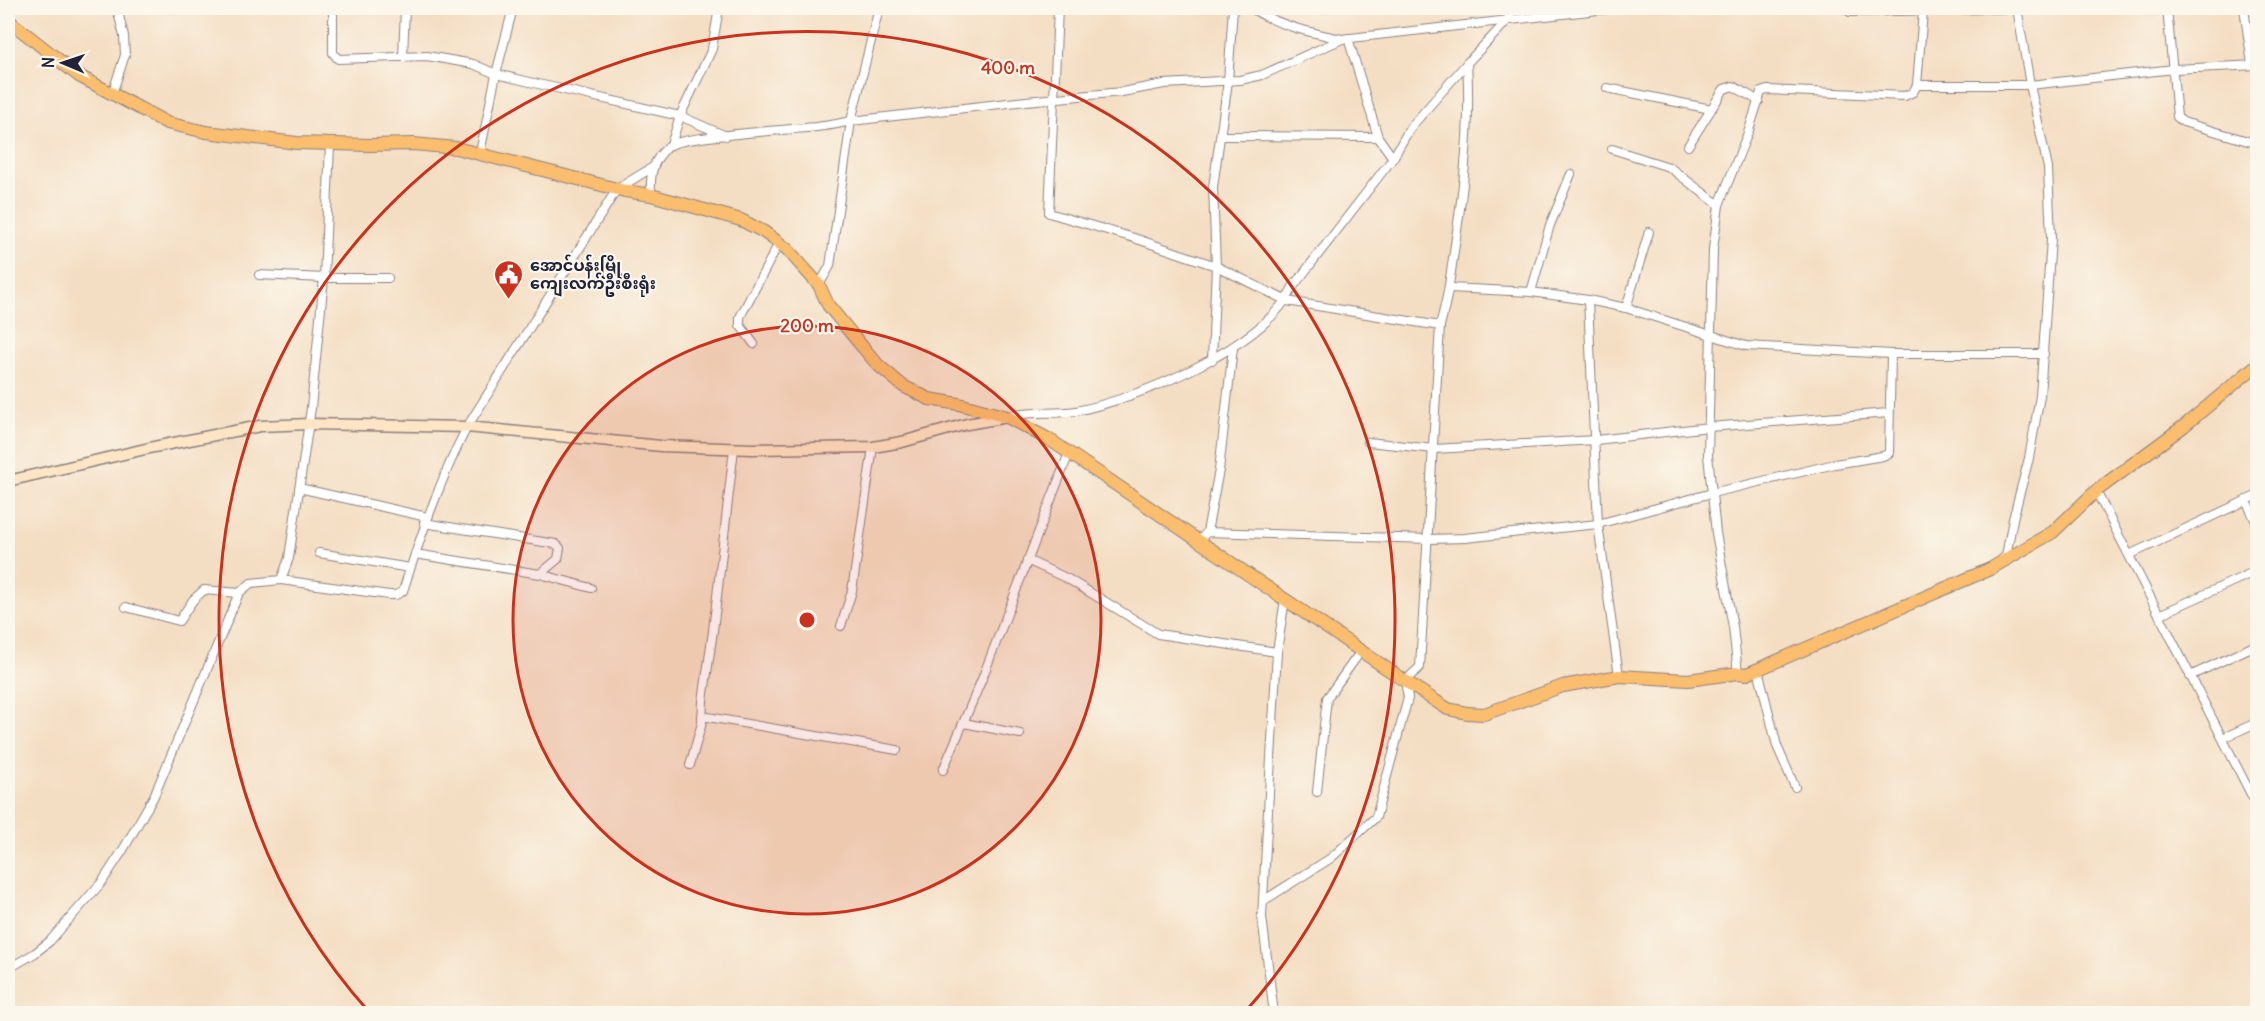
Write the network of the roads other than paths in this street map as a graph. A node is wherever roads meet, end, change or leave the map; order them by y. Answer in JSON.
{"nodes":[{"id":1,"x":117,"y":8,"type":"edge"},
{"id":2,"x":333,"y":8,"type":"edge"},
{"id":3,"x":405,"y":8,"type":"edge"},
{"id":4,"x":513,"y":8,"type":"edge"},
{"id":5,"x":719,"y":8,"type":"edge"},
{"id":6,"x":879,"y":8,"type":"edge"},
{"id":7,"x":1058,"y":8,"type":"edge"},
{"id":8,"x":1233,"y":8,"type":"edge"},
{"id":9,"x":1251,"y":8,"type":"edge"},
{"id":10,"x":1508,"y":8,"type":"edge"},
{"id":11,"x":1616,"y":8,"type":"edge"},
{"id":12,"x":1844,"y":8,"type":"edge"},
{"id":13,"x":2018,"y":8,"type":"edge"},
{"id":14,"x":2034,"y":8,"type":"edge"},
{"id":15,"x":2167,"y":8,"type":"edge"},
{"id":16,"x":2244,"y":8,"type":"edge"},
{"id":17,"x":1923,"y":11,"type":"junction"},
{"id":18,"x":8,"y":20,"type":"edge"},
{"id":19,"x":1509,"y":20,"type":"junction"},
{"id":20,"x":1345,"y":38,"type":"junction"},
{"id":21,"x":403,"y":57,"type":"junction"},
{"id":22,"x":1467,"y":63,"type":"junction"},
{"id":23,"x":2255,"y":65,"type":"edge"},
{"id":24,"x":2174,"y":69,"type":"junction"},
{"id":25,"x":496,"y":74,"type":"junction"},
{"id":26,"x":1228,"y":81,"type":"junction"},
{"id":27,"x":1917,"y":85,"type":"junction"},
{"id":28,"x":2030,"y":85,"type":"junction"},
{"id":29,"x":1607,"y":88,"type":"dead end"},
{"id":30,"x":112,"y":94,"type":"junction"},
{"id":31,"x":1053,"y":99,"type":"junction"},
{"id":32,"x":1759,"y":101,"type":"junction"},
{"id":33,"x":1711,"y":109,"type":"junction"},
{"id":34,"x":681,"y":116,"type":"junction"},
{"id":35,"x":851,"y":121,"type":"junction"},
{"id":36,"x":726,"y":136,"type":"junction"},
{"id":37,"x":1221,"y":136,"type":"junction"},
{"id":38,"x":1378,"y":137,"type":"junction"},
{"id":39,"x":2258,"y":144,"type":"edge"},
{"id":40,"x":330,"y":145,"type":"junction"},
{"id":41,"x":671,"y":145,"type":"junction"},
{"id":42,"x":1688,"y":146,"type":"dead end"},
{"id":43,"x":1612,"y":149,"type":"dead end"},
{"id":44,"x":480,"y":153,"type":"junction"},
{"id":45,"x":1393,"y":158,"type":"junction"},
{"id":46,"x":652,"y":167,"type":"junction"},
{"id":47,"x":1571,"y":174,"type":"dead end"},
{"id":48,"x":617,"y":189,"type":"junction"},
{"id":49,"x":651,"y":195,"type":"junction"},
{"id":50,"x":1719,"y":205,"type":"junction"},
{"id":51,"x":1649,"y":232,"type":"dead end"},
{"id":52,"x":779,"y":243,"type":"junction"},
{"id":53,"x":1216,"y":266,"type":"junction"},
{"id":54,"x":259,"y":275,"type":"dead end"},
{"id":55,"x":387,"y":278,"type":"dead end"},
{"id":56,"x":324,"y":279,"type":"junction"},
{"id":57,"x":819,"y":285,"type":"junction"},
{"id":58,"x":1449,"y":288,"type":"junction"},
{"id":59,"x":1531,"y":292,"type":"junction"},
{"id":60,"x":1588,"y":300,"type":"junction"},
{"id":61,"x":1287,"y":301,"type":"junction"},
{"id":62,"x":1626,"y":308,"type":"junction"},
{"id":63,"x":1440,"y":326,"type":"junction"},
{"id":64,"x":1710,"y":335,"type":"junction"},
{"id":65,"x":754,"y":344,"type":"dead end"},
{"id":66,"x":1233,"y":348,"type":"junction"},
{"id":67,"x":1891,"y":354,"type":"junction"},
{"id":68,"x":2044,"y":354,"type":"junction"},
{"id":69,"x":1212,"y":360,"type":"junction"},
{"id":70,"x":2258,"y":364,"type":"edge"},
{"id":71,"x":1889,"y":413,"type":"junction"},
{"id":72,"x":1007,"y":417,"type":"junction"},
{"id":73,"x":309,"y":424,"type":"junction"},
{"id":74,"x":1709,"y":427,"type":"junction"},
{"id":75,"x":467,"y":428,"type":"junction"},
{"id":76,"x":1596,"y":440,"type":"junction"},
{"id":77,"x":1368,"y":442,"type":"dead end"},
{"id":78,"x":873,"y":447,"type":"junction"},
{"id":79,"x":734,"y":449,"type":"junction"},
{"id":80,"x":1434,"y":449,"type":"junction"},
{"id":81,"x":1069,"y":453,"type":"junction"},
{"id":82,"x":8,"y":481,"type":"edge"},
{"id":83,"x":299,"y":488,"type":"junction"},
{"id":84,"x":2096,"y":491,"type":"junction"},
{"id":85,"x":1712,"y":493,"type":"junction"},
{"id":86,"x":2258,"y":495,"type":"edge"},
{"id":87,"x":2246,"y":500,"type":"junction"},
{"id":88,"x":425,"y":520,"type":"junction"},
{"id":89,"x":1598,"y":524,"type":"junction"},
{"id":90,"x":2258,"y":526,"type":"edge"},
{"id":91,"x":1203,"y":536,"type":"junction"},
{"id":92,"x":1429,"y":539,"type":"junction"},
{"id":93,"x":319,"y":554,"type":"dead end"},
{"id":94,"x":415,"y":554,"type":"junction"},
{"id":95,"x":2128,"y":555,"type":"junction"},
{"id":96,"x":1027,"y":560,"type":"junction"},
{"id":97,"x":410,"y":568,"type":"junction"},
{"id":98,"x":1990,"y":569,"type":"junction"},
{"id":99,"x":2258,"y":570,"type":"edge"},
{"id":100,"x":540,"y":574,"type":"junction"},
{"id":101,"x":281,"y":580,"type":"junction"},
{"id":102,"x":591,"y":588,"type":"dead end"},
{"id":103,"x":239,"y":593,"type":"junction"},
{"id":104,"x":1285,"y":599,"type":"junction"},
{"id":105,"x":126,"y":607,"type":"dead end"},
{"id":106,"x":2159,"y":615,"type":"junction"},
{"id":107,"x":841,"y":626,"type":"dead end"},
{"id":108,"x":2258,"y":644,"type":"edge"},
{"id":109,"x":1361,"y":651,"type":"junction"},
{"id":110,"x":1277,"y":652,"type":"junction"},
{"id":111,"x":1758,"y":669,"type":"junction"},
{"id":112,"x":1738,"y":673,"type":"junction"},
{"id":113,"x":1619,"y":676,"type":"junction"},
{"id":114,"x":2190,"y":676,"type":"junction"},
{"id":115,"x":1404,"y":681,"type":"junction"},
{"id":116,"x":702,"y":716,"type":"junction"},
{"id":117,"x":2258,"y":722,"type":"edge"},
{"id":118,"x":963,"y":723,"type":"junction"},
{"id":119,"x":1020,"y":734,"type":"dead end"},
{"id":120,"x":2223,"y":738,"type":"junction"},
{"id":121,"x":897,"y":750,"type":"dead end"},
{"id":122,"x":690,"y":765,"type":"dead end"},
{"id":123,"x":943,"y":770,"type":"dead end"},
{"id":124,"x":1795,"y":787,"type":"dead end"},
{"id":125,"x":1317,"y":792,"type":"dead end"},
{"id":126,"x":2258,"y":808,"type":"edge"},
{"id":127,"x":1263,"y":901,"type":"junction"},
{"id":128,"x":8,"y":969,"type":"edge"},
{"id":129,"x":1274,"y":1014,"type":"edge"}],
"edges":[{"from":1,"to":30,"type":"street"},
{"from":2,"to":21,"type":"street"},
{"from":3,"to":21,"type":"street"},
{"from":4,"to":25,"type":"street"},
{"from":5,"to":34,"type":"street"},
{"from":6,"to":35,"type":"street"},
{"from":7,"to":31,"type":"street"},
{"from":8,"to":26,"type":"street"},
{"from":9,"to":20,"type":"street"},
{"from":10,"to":19,"type":"street"},
{"from":11,"to":19,"type":"street"},
{"from":12,"to":17,"type":"street"},
{"from":13,"to":14,"type":"street"},
{"from":13,"to":17,"type":"street"},
{"from":13,"to":28,"type":"street"},
{"from":15,"to":24,"type":"street"},
{"from":16,"to":23,"type":"street"},
{"from":17,"to":27,"type":"street"},
{"from":18,"to":30,"type":"main road"},
{"from":19,"to":20,"type":"street"},
{"from":19,"to":22,"type":"street"},
{"from":20,"to":26,"type":"street"},
{"from":20,"to":38,"type":"street"},
{"from":21,"to":25,"type":"street"},
{"from":22,"to":45,"type":"street"},
{"from":22,"to":58,"type":"street"},
{"from":23,"to":24,"type":"street"},
{"from":24,"to":28,"type":"street"},
{"from":24,"to":39,"type":"street"},
{"from":25,"to":34,"type":"street"},
{"from":25,"to":44,"type":"street"},
{"from":26,"to":31,"type":"street"},
{"from":26,"to":37,"type":"street"},
{"from":27,"to":28,"type":"street"},
{"from":27,"to":32,"type":"street"},
{"from":28,"to":68,"type":"street"},
{"from":29,"to":33,"type":"street"},
{"from":30,"to":40,"type":"main road"},
{"from":31,"to":35,"type":"street"},
{"from":31,"to":53,"type":"street"},
{"from":32,"to":33,"type":"street"},
{"from":32,"to":50,"type":"street"},
{"from":33,"to":42,"type":"street"},
{"from":34,"to":36,"type":"street"},
{"from":34,"to":41,"type":"street"},
{"from":35,"to":36,"type":"street"},
{"from":35,"to":57,"type":"street"},
{"from":36,"to":41,"type":"street"},
{"from":37,"to":38,"type":"street"},
{"from":37,"to":53,"type":"street"},
{"from":38,"to":45,"type":"street"},
{"from":40,"to":44,"type":"main road"},
{"from":40,"to":56,"type":"street"},
{"from":41,"to":46,"type":"street"},
{"from":43,"to":50,"type":"street"},
{"from":44,"to":48,"type":"main road"},
{"from":45,"to":61,"type":"street"},
{"from":46,"to":48,"type":"street"},
{"from":46,"to":49,"type":"street"},
{"from":47,"to":59,"type":"street"},
{"from":48,"to":49,"type":"main road"},
{"from":48,"to":75,"type":"street"},
{"from":49,"to":52,"type":"main road"},
{"from":50,"to":64,"type":"street"},
{"from":51,"to":62,"type":"street"},
{"from":52,"to":57,"type":"main road"},
{"from":52,"to":65,"type":"street"},
{"from":53,"to":61,"type":"street"},
{"from":53,"to":69,"type":"street"},
{"from":54,"to":56,"type":"street"},
{"from":55,"to":56,"type":"street"},
{"from":56,"to":73,"type":"street"},
{"from":57,"to":72,"type":"main road"},
{"from":58,"to":59,"type":"street"},
{"from":58,"to":63,"type":"street"},
{"from":59,"to":60,"type":"street"},
{"from":60,"to":62,"type":"street"},
{"from":60,"to":76,"type":"street"},
{"from":61,"to":63,"type":"street"},
{"from":61,"to":66,"type":"street"},
{"from":62,"to":64,"type":"street"},
{"from":63,"to":80,"type":"street"},
{"from":64,"to":67,"type":"street"},
{"from":64,"to":74,"type":"street"},
{"from":66,"to":69,"type":"street"},
{"from":66,"to":91,"type":"street"},
{"from":67,"to":68,"type":"street"},
{"from":67,"to":71,"type":"street"},
{"from":68,"to":98,"type":"street"},
{"from":69,"to":72,"type":"street"},
{"from":70,"to":84,"type":"main road"},
{"from":71,"to":74,"type":"street"},
{"from":71,"to":85,"type":"street"},
{"from":72,"to":78,"type":"street"},
{"from":72,"to":81,"type":"main road"},
{"from":73,"to":75,"type":"street"},
{"from":73,"to":82,"type":"street"},
{"from":73,"to":83,"type":"street"},
{"from":74,"to":76,"type":"street"},
{"from":74,"to":85,"type":"street"},
{"from":75,"to":79,"type":"street"},
{"from":75,"to":88,"type":"street"},
{"from":76,"to":80,"type":"street"},
{"from":76,"to":89,"type":"street"},
{"from":77,"to":80,"type":"street"},
{"from":78,"to":79,"type":"street"},
{"from":78,"to":107,"type":"street"},
{"from":79,"to":116,"type":"street"},
{"from":80,"to":92,"type":"street"},
{"from":81,"to":91,"type":"main road"},
{"from":81,"to":96,"type":"street"},
{"from":83,"to":88,"type":"street"},
{"from":83,"to":101,"type":"street"},
{"from":84,"to":95,"type":"street"},
{"from":84,"to":98,"type":"main road"},
{"from":85,"to":89,"type":"street"},
{"from":85,"to":112,"type":"street"},
{"from":86,"to":87,"type":"street"},
{"from":87,"to":90,"type":"street"},
{"from":87,"to":95,"type":"street"},
{"from":88,"to":94,"type":"street"},
{"from":88,"to":100,"type":"street"},
{"from":89,"to":92,"type":"street"},
{"from":89,"to":113,"type":"street"},
{"from":91,"to":92,"type":"street"},
{"from":91,"to":104,"type":"main road"},
{"from":92,"to":115,"type":"street"},
{"from":93,"to":97,"type":"street"},
{"from":94,"to":97,"type":"street"},
{"from":94,"to":100,"type":"street"},
{"from":95,"to":106,"type":"street"},
{"from":96,"to":110,"type":"street"},
{"from":96,"to":118,"type":"street"},
{"from":97,"to":101,"type":"street"},
{"from":98,"to":111,"type":"main road"},
{"from":99,"to":106,"type":"street"},
{"from":100,"to":102,"type":"street"},
{"from":101,"to":103,"type":"street"},
{"from":103,"to":105,"type":"street"},
{"from":103,"to":128,"type":"street"},
{"from":104,"to":109,"type":"main road"},
{"from":104,"to":110,"type":"street"},
{"from":106,"to":114,"type":"street"},
{"from":108,"to":114,"type":"street"},
{"from":109,"to":115,"type":"main road"},
{"from":109,"to":125,"type":"street"},
{"from":110,"to":127,"type":"street"},
{"from":111,"to":112,"type":"main road"},
{"from":111,"to":124,"type":"street"},
{"from":112,"to":113,"type":"main road"},
{"from":113,"to":115,"type":"main road"},
{"from":114,"to":120,"type":"street"},
{"from":115,"to":127,"type":"street"},
{"from":116,"to":121,"type":"street"},
{"from":116,"to":122,"type":"street"},
{"from":117,"to":120,"type":"street"},
{"from":118,"to":119,"type":"street"},
{"from":118,"to":123,"type":"street"},
{"from":120,"to":126,"type":"street"},
{"from":127,"to":129,"type":"street"}]}
